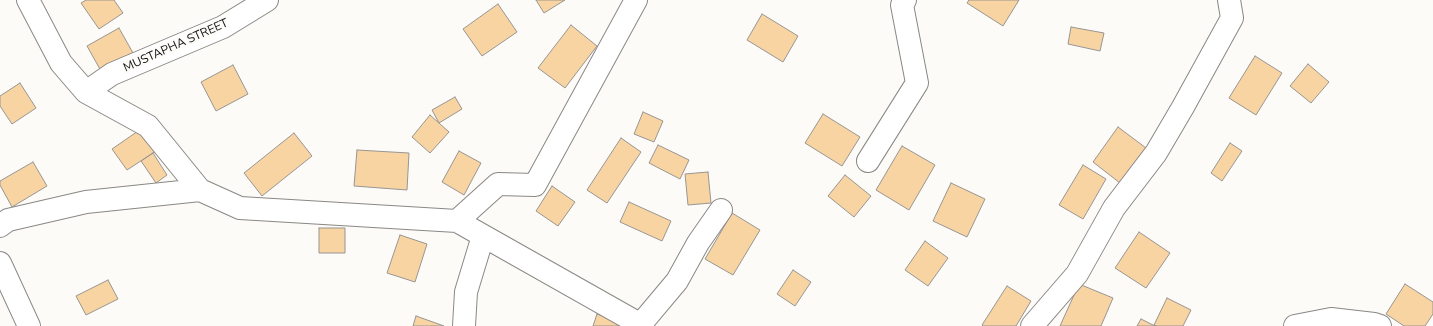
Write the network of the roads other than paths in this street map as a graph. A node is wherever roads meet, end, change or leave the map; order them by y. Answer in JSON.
{"nodes":[{"id":1,"x":28,"y":0,"type":"edge"},
{"id":2,"x":267,"y":0,"type":"edge"},
{"id":3,"x":636,"y":0,"type":"edge"},
{"id":4,"x":905,"y":0,"type":"edge"},
{"id":5,"x":1229,"y":0,"type":"edge"},
{"id":6,"x":86,"y":92,"type":"junction"},
{"id":7,"x":868,"y":161,"type":"dead end"},
{"id":8,"x":200,"y":190,"type":"junction"},
{"id":9,"x":720,"y":210,"type":"dead end"},
{"id":10,"x":457,"y":221,"type":"junction"},
{"id":11,"x":0,"y":226,"type":"edge"},
{"id":12,"x":483,"y":236,"type":"junction"},
{"id":13,"x":0,"y":263,"type":"edge"},
{"id":14,"x":642,"y":325,"type":"edge"},
{"id":15,"x":29,"y":326,"type":"edge"},
{"id":16,"x":464,"y":326,"type":"edge"},
{"id":17,"x":1032,"y":326,"type":"edge"},
{"id":18,"x":1294,"y":326,"type":"edge"},
{"id":19,"x":1380,"y":326,"type":"edge"}],
"edges":[{"from":1,"to":6,"type":"street"},
{"from":2,"to":6,"type":"street","name":"MUSTAPHA STREET"},
{"from":3,"to":10,"type":"street"},
{"from":4,"to":7,"type":"street"},
{"from":5,"to":17,"type":"street"},
{"from":6,"to":8,"type":"street"},
{"from":8,"to":10,"type":"street"},
{"from":8,"to":11,"type":"street"},
{"from":9,"to":14,"type":"street"},
{"from":10,"to":12,"type":"street"},
{"from":12,"to":14,"type":"street"},
{"from":12,"to":16,"type":"street"},
{"from":13,"to":15,"type":"street"},
{"from":18,"to":19,"type":"street"}]}
